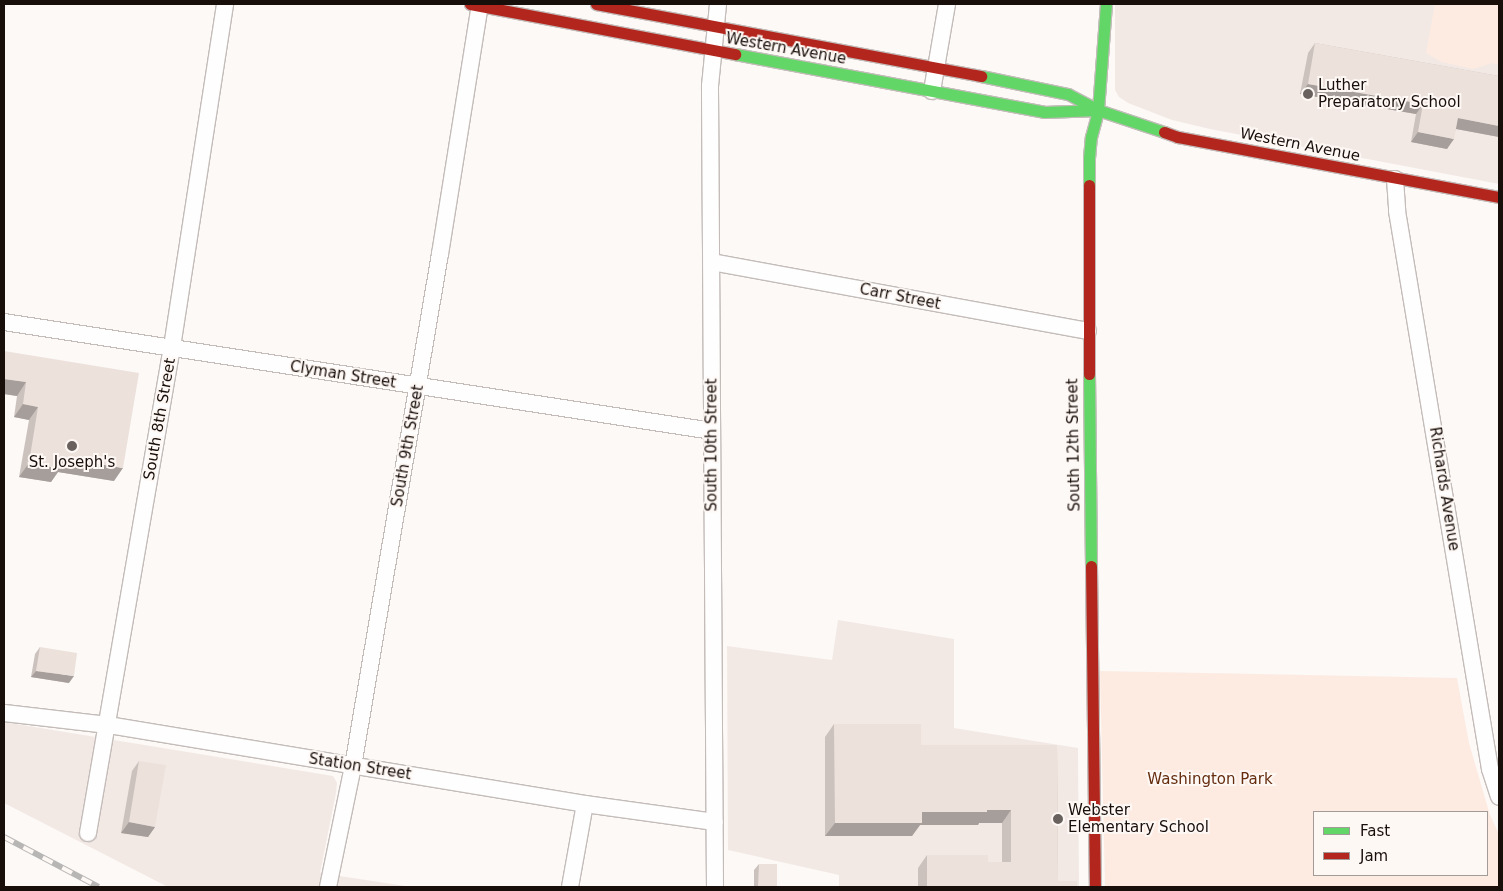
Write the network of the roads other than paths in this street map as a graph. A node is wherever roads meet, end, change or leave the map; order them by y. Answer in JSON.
{"nodes":[{"id":1,"x":225,"y":4,"type":"edge"},
{"id":2,"x":477,"y":4,"type":"edge"},
{"id":3,"x":596,"y":4,"type":"edge"},
{"id":4,"x":718,"y":4,"type":"edge"},
{"id":5,"x":947,"y":4,"type":"edge"},
{"id":6,"x":1106,"y":4,"type":"edge"},
{"id":7,"x":714,"y":26,"type":"junction"},
{"id":8,"x":712,"y":51,"type":"junction"},
{"id":9,"x":936,"y":67,"type":"junction"},
{"id":10,"x":932,"y":91,"type":"junction"},
{"id":11,"x":1098,"y":110,"type":"junction"},
{"id":12,"x":1395,"y":179,"type":"junction"},
{"id":13,"x":1499,"y":197,"type":"edge"},
{"id":14,"x":712,"y":262,"type":"junction"},
{"id":15,"x":4,"y":322,"type":"edge"},
{"id":16,"x":1088,"y":331,"type":"junction"},
{"id":17,"x":172,"y":348,"type":"junction"},
{"id":18,"x":418,"y":387,"type":"junction"},
{"id":19,"x":712,"y":431,"type":"junction"},
{"id":20,"x":4,"y":714,"type":"edge"},
{"id":21,"x":108,"y":725,"type":"junction"},
{"id":22,"x":353,"y":766,"type":"junction"},
{"id":23,"x":1498,"y":794,"type":"edge"},
{"id":24,"x":585,"y":804,"type":"junction"},
{"id":25,"x":715,"y":822,"type":"junction"},
{"id":26,"x":88,"y":832,"type":"dead end"},
{"id":27,"x":328,"y":887,"type":"edge"},
{"id":28,"x":570,"y":887,"type":"edge"},
{"id":29,"x":715,"y":887,"type":"edge"},
{"id":30,"x":1095,"y":887,"type":"edge"}],
"edges":[{"from":1,"to":17,"type":"street","name":"South 8th Street"},
{"from":2,"to":8,"type":"street","name":"Western Avenue"},
{"from":2,"to":18,"type":"street","name":"South 9th Street"},
{"from":3,"to":7,"type":"street","name":"Western Avenue"},
{"from":4,"to":7,"type":"street","name":"South 10th Street"},
{"from":5,"to":9,"type":"street"},
{"from":6,"to":11,"type":"street","name":"South 12th Street"},
{"from":7,"to":8,"type":"street","name":"South 10th Street"},
{"from":7,"to":9,"type":"street","name":"Western Avenue"},
{"from":8,"to":10,"type":"street","name":"Western Avenue"},
{"from":8,"to":14,"type":"street","name":"South 10th Street"},
{"from":9,"to":10,"type":"street"},
{"from":9,"to":11,"type":"street","name":"Western Avenue"},
{"from":10,"to":11,"type":"street","name":"Western Avenue"},
{"from":11,"to":12,"type":"street","name":"Western Avenue"},
{"from":11,"to":16,"type":"street","name":"South 12th Street"},
{"from":12,"to":13,"type":"street","name":"Western Avenue"},
{"from":12,"to":23,"type":"street","name":"Richards Avenue"},
{"from":14,"to":16,"type":"street","name":"Carr Street"},
{"from":14,"to":19,"type":"street","name":"South 10th Street"},
{"from":15,"to":17,"type":"street","name":"Clyman Street"},
{"from":16,"to":30,"type":"street","name":"South 12th Street"},
{"from":17,"to":18,"type":"street","name":"Clyman Street"},
{"from":17,"to":21,"type":"street","name":"South 8th Street"},
{"from":18,"to":19,"type":"street","name":"Clyman Street"},
{"from":18,"to":22,"type":"street","name":"South 9th Street"},
{"from":19,"to":25,"type":"street","name":"South 10th Street"},
{"from":20,"to":21,"type":"street","name":"Station Street"},
{"from":21,"to":22,"type":"street","name":"Station Street"},
{"from":21,"to":26,"type":"street","name":"South 8th Street"},
{"from":22,"to":24,"type":"street","name":"Station Street"},
{"from":22,"to":27,"type":"street","name":"South 9th Street"},
{"from":24,"to":25,"type":"street","name":"Station Street"},
{"from":24,"to":28,"type":"street"},
{"from":25,"to":29,"type":"street","name":"South 10th Street"}]}
